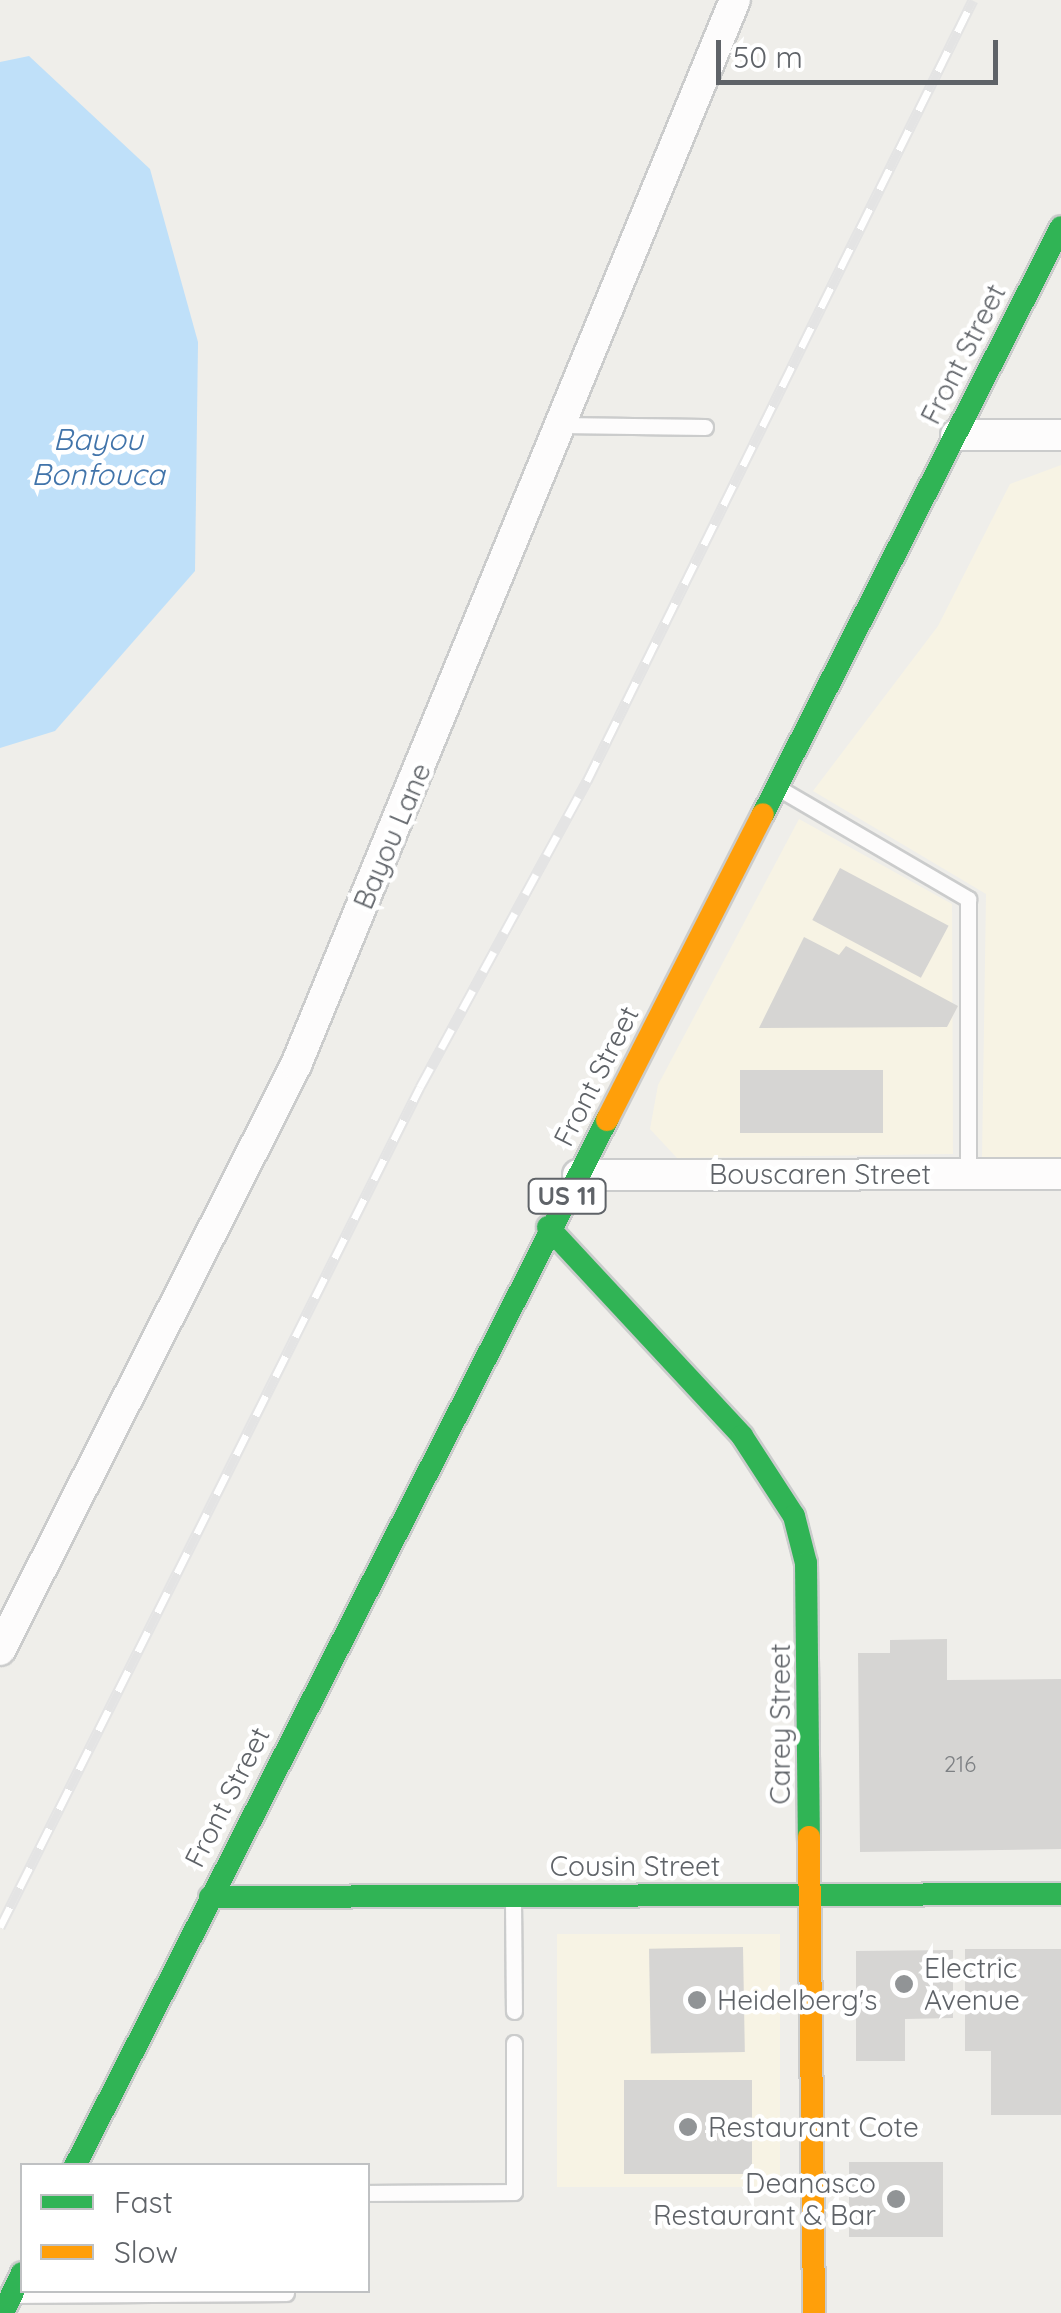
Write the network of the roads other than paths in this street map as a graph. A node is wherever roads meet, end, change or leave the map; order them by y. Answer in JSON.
{"nodes":[{"id":1,"x":735,"y":0,"type":"edge"},
{"id":2,"x":1061,"y":227,"type":"edge"},
{"id":3,"x":561,"y":425,"type":"junction"},
{"id":4,"x":705,"y":427,"type":"dead end"},
{"id":5,"x":1061,"y":435,"type":"edge"},
{"id":6,"x":956,"y":436,"type":"junction"},
{"id":7,"x":777,"y":788,"type":"junction"},
{"id":8,"x":968,"y":1174,"type":"junction"},
{"id":9,"x":1061,"y":1174,"type":"edge"},
{"id":10,"x":578,"y":1175,"type":"junction"},
{"id":11,"x":548,"y":1227,"type":"junction"},
{"id":12,"x":0,"y":1650,"type":"edge"},
{"id":13,"x":1061,"y":1894,"type":"edge"},
{"id":14,"x":811,"y":1895,"type":"junction"},
{"id":15,"x":513,"y":1896,"type":"junction"},
{"id":16,"x":210,"y":1897,"type":"junction"},
{"id":17,"x":514,"y":2011,"type":"dead end"},
{"id":18,"x":514,"y":2043,"type":"dead end"},
{"id":19,"x":77,"y":2163,"type":"edge"},
{"id":20,"x":370,"y":2193,"type":"edge"},
{"id":21,"x":20,"y":2277,"type":"edge"},
{"id":22,"x":286,"y":2293,"type":"edge"},
{"id":23,"x":7,"y":2304,"type":"edge"},
{"id":24,"x":814,"y":2313,"type":"edge"}],
"edges":[{"from":1,"to":3,"type":"street","name":"Bayou Lane"},
{"from":2,"to":6,"type":"main road","name":"Front Street","number":"US 11"},
{"from":3,"to":4,"type":"lane"},
{"from":3,"to":12,"type":"street","name":"Bayou Lane"},
{"from":5,"to":6,"type":"street"},
{"from":6,"to":7,"type":"main road","name":"Front Street","number":"US 11"},
{"from":7,"to":8,"type":"lane"},
{"from":7,"to":10,"type":"main road","name":"Front Street","number":"US 11"},
{"from":8,"to":9,"type":"street","name":"Bouscaren Street"},
{"from":8,"to":10,"type":"street","name":"Bouscaren Street"},
{"from":10,"to":11,"type":"main road","name":"Front Street","number":"US 11"},
{"from":11,"to":14,"type":"main road","name":"Carey Street"},
{"from":11,"to":16,"type":"main road","name":"Front Street","number":"US 11"},
{"from":13,"to":14,"type":"main road","name":"Cousin Street"},
{"from":14,"to":15,"type":"main road","name":"Cousin Street"},
{"from":14,"to":24,"type":"main road","name":"Carey Street"},
{"from":15,"to":16,"type":"main road","name":"Cousin Street"},
{"from":15,"to":17,"type":"lane"},
{"from":16,"to":19,"type":"main road","name":"Front Street","number":"US 11"},
{"from":18,"to":20,"type":"lane"},
{"from":21,"to":23,"type":"main road"},
{"from":22,"to":23,"type":"lane"}]}
